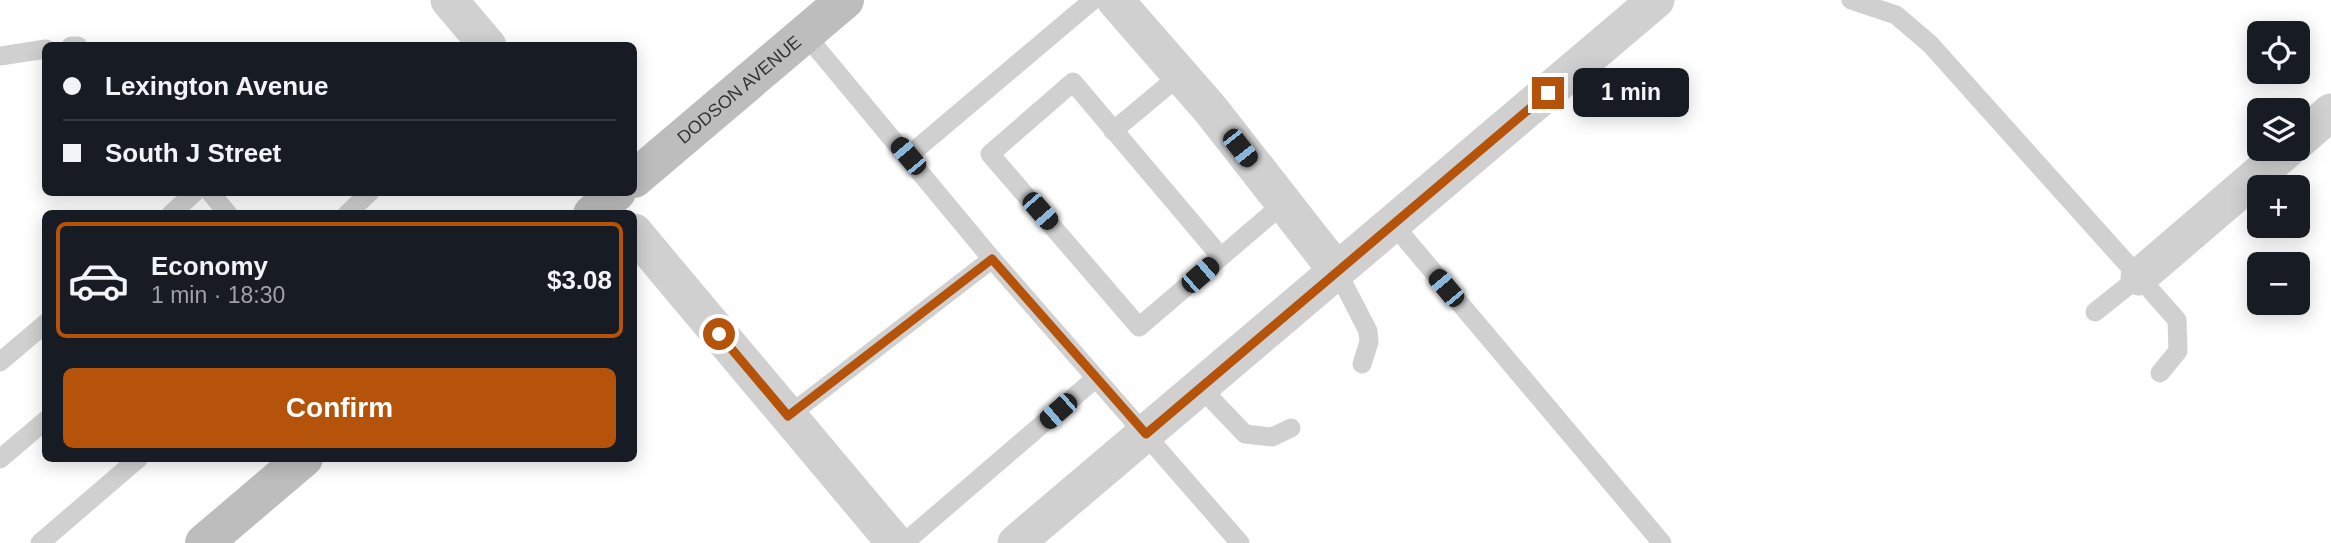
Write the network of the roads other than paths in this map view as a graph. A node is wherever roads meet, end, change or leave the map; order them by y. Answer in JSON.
{"nodes":[{"id":1,"x":449,"y":0,"type":"edge"},
{"id":2,"x":845,"y":0,"type":"edge"},
{"id":3,"x":1093,"y":0,"type":"edge"},
{"id":4,"x":1115,"y":0,"type":"edge"},
{"id":5,"x":1656,"y":0,"type":"edge"},
{"id":6,"x":1851,"y":0,"type":"edge"},
{"id":7,"x":805,"y":34,"type":"junction"},
{"id":8,"x":485,"y":42,"type":"edge"},
{"id":9,"x":42,"y":50,"type":"edge"},
{"id":10,"x":0,"y":56,"type":"edge"},
{"id":11,"x":1179,"y":76,"type":"junction"},
{"id":12,"x":1113,"y":131,"type":"junction"},
{"id":13,"x":908,"y":156,"type":"junction"},
{"id":14,"x":2274,"y":161,"type":"edge"},
{"id":15,"x":637,"y":177,"type":"edge"},
{"id":16,"x":191,"y":196,"type":"edge"},
{"id":17,"x":213,"y":196,"type":"edge"},
{"id":18,"x":366,"y":196,"type":"edge"},
{"id":19,"x":1284,"y":203,"type":"junction"},
{"id":20,"x":175,"y":210,"type":"edge"},
{"id":21,"x":225,"y":210,"type":"edge"},
{"id":22,"x":350,"y":210,"type":"edge"},
{"id":23,"x":1393,"y":224,"type":"junction"},
{"id":24,"x":637,"y":236,"type":"edge"},
{"id":25,"x":1221,"y":257,"type":"junction"},
{"id":26,"x":992,"y":259,"type":"junction"},
{"id":27,"x":1337,"y":271,"type":"junction"},
{"id":28,"x":2139,"y":277,"type":"junction"},
{"id":29,"x":2095,"y":312,"type":"dead end"},
{"id":30,"x":42,"y":326,"type":"edge"},
{"id":31,"x":0,"y":362,"type":"edge"},
{"id":32,"x":1362,"y":364,"type":"dead end"},
{"id":33,"x":2160,"y":373,"type":"dead end"},
{"id":34,"x":1096,"y":378,"type":"junction"},
{"id":35,"x":1200,"y":387,"type":"junction"},
{"id":36,"x":788,"y":416,"type":"junction"},
{"id":37,"x":42,"y":423,"type":"edge"},
{"id":38,"x":1292,"y":428,"type":"dead end"},
{"id":39,"x":1146,"y":434,"type":"junction"},
{"id":40,"x":0,"y":459,"type":"edge"},
{"id":41,"x":134,"y":462,"type":"edge"},
{"id":42,"x":299,"y":462,"type":"edge"},
{"id":43,"x":40,"y":543,"type":"edge"},
{"id":44,"x":204,"y":543,"type":"edge"},
{"id":45,"x":895,"y":543,"type":"edge"},
{"id":46,"x":904,"y":543,"type":"edge"},
{"id":47,"x":1016,"y":543,"type":"edge"},
{"id":48,"x":1240,"y":543,"type":"edge"},
{"id":49,"x":1661,"y":543,"type":"edge"}],
"edges":[{"from":1,"to":8,"type":"street"},
{"from":2,"to":7,"type":"street","name":"DODSON AVENUE"},
{"from":3,"to":13,"type":"lane"},
{"from":4,"to":11,"type":"street"},
{"from":5,"to":23,"type":"street"},
{"from":6,"to":28,"type":"lane"},
{"from":7,"to":13,"type":"lane"},
{"from":7,"to":15,"type":"street","name":"DODSON AVENUE"},
{"from":9,"to":10,"type":"lane"},
{"from":11,"to":12,"type":"lane"},
{"from":11,"to":19,"type":"street"},
{"from":12,"to":25,"type":"lane"},
{"from":12,"to":25,"type":"lane"},
{"from":13,"to":26,"type":"lane"},
{"from":14,"to":28,"type":"street"},
{"from":16,"to":20,"type":"lane"},
{"from":17,"to":21,"type":"lane"},
{"from":18,"to":22,"type":"lane"},
{"from":19,"to":25,"type":"lane"},
{"from":19,"to":27,"type":"street"},
{"from":23,"to":27,"type":"street"},
{"from":23,"to":49,"type":"lane"},
{"from":24,"to":36,"type":"street"},
{"from":26,"to":34,"type":"lane"},
{"from":26,"to":36,"type":"lane"},
{"from":27,"to":32,"type":"lane"},
{"from":27,"to":35,"type":"street"},
{"from":28,"to":29,"type":"lane"},
{"from":28,"to":33,"type":"lane"},
{"from":30,"to":31,"type":"lane"},
{"from":34,"to":39,"type":"lane"},
{"from":34,"to":46,"type":"lane"},
{"from":35,"to":38,"type":"lane"},
{"from":35,"to":39,"type":"street"},
{"from":36,"to":45,"type":"street"},
{"from":37,"to":40,"type":"lane"},
{"from":39,"to":47,"type":"street"},
{"from":39,"to":48,"type":"lane"},
{"from":41,"to":43,"type":"lane"},
{"from":42,"to":44,"type":"street"}]}
